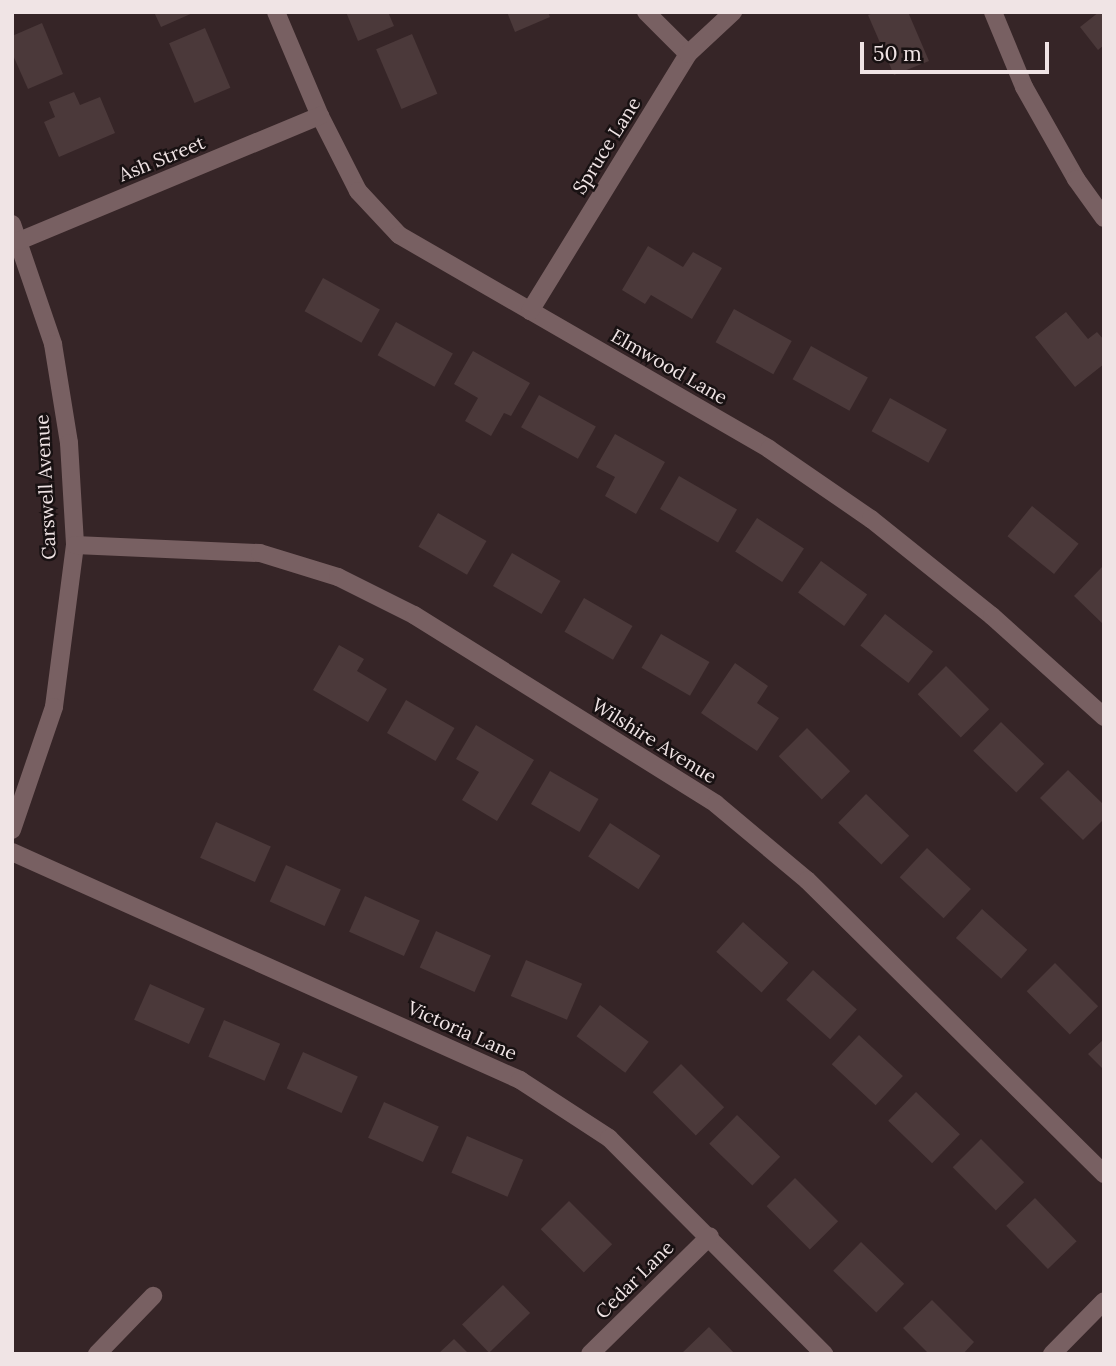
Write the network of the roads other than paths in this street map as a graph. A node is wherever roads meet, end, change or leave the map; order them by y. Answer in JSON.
{"nodes":[{"id":1,"x":276,"y":12,"type":"edge"},
{"id":2,"x":646,"y":12,"type":"edge"},
{"id":3,"x":733,"y":12,"type":"edge"},
{"id":4,"x":993,"y":12,"type":"edge"},
{"id":5,"x":688,"y":54,"type":"junction"},
{"id":6,"x":320,"y":116,"type":"junction"},
{"id":7,"x":1104,"y":218,"type":"edge"},
{"id":8,"x":16,"y":232,"type":"edge"},
{"id":9,"x":530,"y":311,"type":"junction"},
{"id":10,"x":75,"y":545,"type":"junction"},
{"id":11,"x":1104,"y":717,"type":"edge"},
{"id":12,"x":12,"y":830,"type":"edge"},
{"id":13,"x":12,"y":852,"type":"edge"},
{"id":14,"x":1104,"y":1174,"type":"edge"},
{"id":15,"x":709,"y":1236,"type":"junction"},
{"id":16,"x":153,"y":1296,"type":"dead end"},
{"id":17,"x":1104,"y":1301,"type":"edge"},
{"id":18,"x":97,"y":1354,"type":"edge"},
{"id":19,"x":590,"y":1354,"type":"edge"},
{"id":20,"x":824,"y":1354,"type":"edge"},
{"id":21,"x":1052,"y":1354,"type":"edge"}],
"edges":[{"from":1,"to":6,"type":"street","name":"Elmwood Lane"},
{"from":2,"to":5,"type":"street"},
{"from":3,"to":5,"type":"street","name":"Spruce Lane"},
{"from":4,"to":7,"type":"street"},
{"from":5,"to":9,"type":"street","name":"Spruce Lane"},
{"from":6,"to":8,"type":"street","name":"Ash Street"},
{"from":6,"to":9,"type":"street","name":"Elmwood Lane"},
{"from":8,"to":10,"type":"street","name":"Carswell Avenue"},
{"from":9,"to":11,"type":"street","name":"Elmwood Lane"},
{"from":10,"to":12,"type":"street","name":"Carswell Avenue"},
{"from":10,"to":14,"type":"street","name":"Wilshire Avenue"},
{"from":13,"to":15,"type":"street","name":"Victoria Lane"},
{"from":15,"to":19,"type":"street","name":"Cedar Lane"},
{"from":15,"to":20,"type":"street","name":"Victoria Lane"},
{"from":16,"to":18,"type":"street"},
{"from":17,"to":21,"type":"street"}]}
